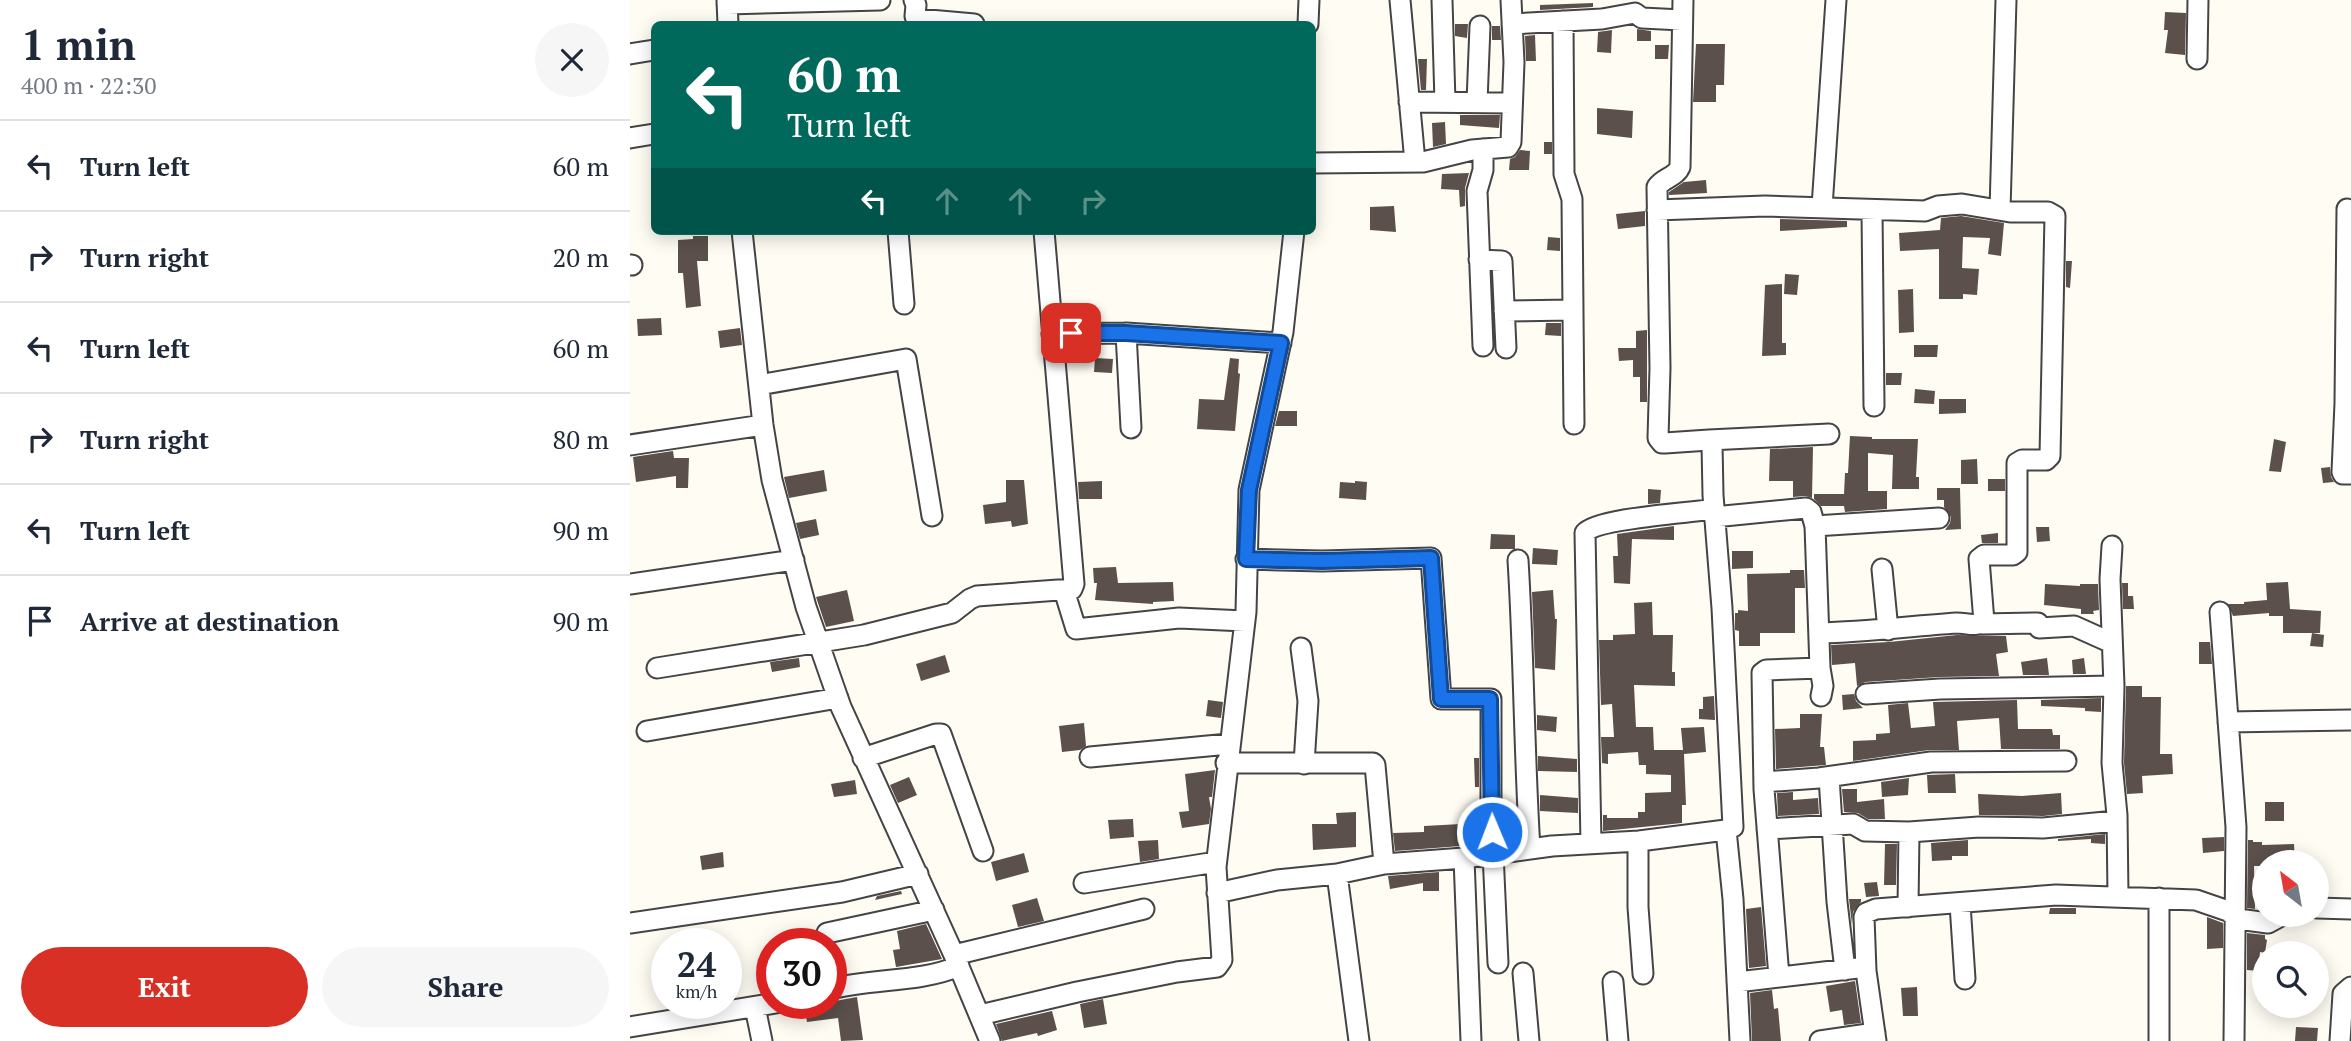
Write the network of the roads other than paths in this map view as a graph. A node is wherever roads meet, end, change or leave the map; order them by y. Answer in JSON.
{"nodes":[{"id":1,"x":880,"y":0,"type":"edge"},
{"id":2,"x":915,"y":0,"type":"edge"},
{"id":3,"x":1309,"y":0,"type":"edge"},
{"id":4,"x":1400,"y":0,"type":"edge"},
{"id":5,"x":1442,"y":0,"type":"edge"},
{"id":6,"x":1511,"y":0,"type":"edge"},
{"id":7,"x":1683,"y":0,"type":"edge"},
{"id":8,"x":1836,"y":0,"type":"edge"},
{"id":9,"x":2006,"y":0,"type":"edge"},
{"id":10,"x":2198,"y":0,"type":"edge"},
{"id":11,"x":727,"y":2,"type":"edge"},
{"id":12,"x":1682,"y":20,"type":"junction"},
{"id":13,"x":728,"y":21,"type":"edge"},
{"id":14,"x":940,"y":21,"type":"edge"},
{"id":15,"x":1308,"y":21,"type":"edge"},
{"id":16,"x":1563,"y":21,"type":"junction"},
{"id":17,"x":1513,"y":24,"type":"junction"},
{"id":18,"x":1479,"y":26,"type":"dead end"},
{"id":19,"x":651,"y":50,"type":"edge"},
{"id":20,"x":630,"y":54,"type":"edge"},
{"id":21,"x":2197,"y":60,"type":"dead end"},
{"id":22,"x":1409,"y":102,"type":"junction"},
{"id":23,"x":1445,"y":102,"type":"junction"},
{"id":24,"x":1477,"y":102,"type":"junction"},
{"id":25,"x":1513,"y":103,"type":"junction"},
{"id":26,"x":651,"y":134,"type":"edge"},
{"id":27,"x":630,"y":138,"type":"edge"},
{"id":28,"x":1483,"y":149,"type":"junction"},
{"id":29,"x":1415,"y":162,"type":"junction"},
{"id":30,"x":1316,"y":163,"type":"edge"},
{"id":31,"x":1822,"y":207,"type":"junction"},
{"id":32,"x":2347,"y":209,"type":"dead end"},
{"id":33,"x":1657,"y":210,"type":"junction"},
{"id":34,"x":1872,"y":210,"type":"junction"},
{"id":35,"x":2000,"y":210,"type":"junction"},
{"id":36,"x":742,"y":235,"type":"edge"},
{"id":37,"x":898,"y":235,"type":"edge"},
{"id":38,"x":1044,"y":235,"type":"edge"},
{"id":39,"x":1294,"y":235,"type":"edge"},
{"id":40,"x":1479,"y":260,"type":"junction"},
{"id":41,"x":904,"y":304,"type":"dead end"},
{"id":42,"x":1572,"y":310,"type":"junction"},
{"id":43,"x":1504,"y":311,"type":"junction"},
{"id":44,"x":1126,"y":333,"type":"junction"},
{"id":45,"x":1052,"y":334,"type":"junction"},
{"id":46,"x":1281,"y":343,"type":"junction"},
{"id":47,"x":1483,"y":346,"type":"dead end"},
{"id":48,"x":1506,"y":348,"type":"dead end"},
{"id":49,"x":759,"y":385,"type":"junction"},
{"id":50,"x":1874,"y":406,"type":"dead end"},
{"id":51,"x":1574,"y":424,"type":"dead end"},
{"id":52,"x":763,"y":425,"type":"junction"},
{"id":53,"x":1131,"y":428,"type":"dead end"},
{"id":54,"x":1829,"y":434,"type":"dead end"},
{"id":55,"x":1709,"y":440,"type":"junction"},
{"id":56,"x":630,"y":444,"type":"edge"},
{"id":57,"x":2351,"y":474,"type":"edge"},
{"id":58,"x":1714,"y":513,"type":"junction"},
{"id":59,"x":932,"y":516,"type":"dead end"},
{"id":60,"x":1939,"y":518,"type":"dead end"},
{"id":61,"x":1815,"y":526,"type":"junction"},
{"id":62,"x":2112,"y":547,"type":"dead end"},
{"id":63,"x":1246,"y":559,"type":"junction"},
{"id":64,"x":794,"y":560,"type":"junction"},
{"id":65,"x":1518,"y":560,"type":"dead end"},
{"id":66,"x":1882,"y":569,"type":"dead end"},
{"id":67,"x":630,"y":584,"type":"edge"},
{"id":68,"x":1064,"y":590,"type":"junction"},
{"id":69,"x":2220,"y":612,"type":"dead end"},
{"id":70,"x":1245,"y":621,"type":"junction"},
{"id":71,"x":1982,"y":624,"type":"junction"},
{"id":72,"x":1888,"y":630,"type":"junction"},
{"id":73,"x":1819,"y":633,"type":"junction"},
{"id":74,"x":2112,"y":643,"type":"junction"},
{"id":75,"x":818,"y":644,"type":"junction"},
{"id":76,"x":1301,"y":648,"type":"dead end"},
{"id":77,"x":657,"y":668,"type":"dead end"},
{"id":78,"x":1820,"y":668,"type":"junction"},
{"id":79,"x":2114,"y":686,"type":"junction"},
{"id":80,"x":1866,"y":694,"type":"dead end"},
{"id":81,"x":1821,"y":696,"type":"dead end"},
{"id":82,"x":838,"y":698,"type":"junction"},
{"id":83,"x":2351,"y":720,"type":"edge"},
{"id":84,"x":2228,"y":722,"type":"junction"},
{"id":85,"x":647,"y":731,"type":"dead end"},
{"id":86,"x":2351,"y":731,"type":"edge"},
{"id":87,"x":1228,"y":754,"type":"junction"},
{"id":88,"x":1090,"y":757,"type":"dead end"},
{"id":89,"x":863,"y":758,"type":"junction"},
{"id":90,"x":2066,"y":761,"type":"dead end"},
{"id":91,"x":1304,"y":764,"type":"junction"},
{"id":92,"x":1829,"y":776,"type":"junction"},
{"id":93,"x":1765,"y":782,"type":"junction"},
{"id":94,"x":2116,"y":821,"type":"junction"},
{"id":95,"x":1832,"y":825,"type":"junction"},
{"id":96,"x":1767,"y":829,"type":"junction"},
{"id":97,"x":1726,"y":830,"type":"junction"},
{"id":98,"x":1909,"y":832,"type":"junction"},
{"id":99,"x":1638,"y":841,"type":"junction"},
{"id":100,"x":1591,"y":843,"type":"junction"},
{"id":101,"x":1530,"y":849,"type":"junction"},
{"id":102,"x":983,"y":851,"type":"dead end"},
{"id":103,"x":1493,"y":854,"type":"junction"},
{"id":104,"x":1464,"y":859,"type":"junction"},
{"id":105,"x":1216,"y":862,"type":"junction"},
{"id":106,"x":1384,"y":864,"type":"junction"},
{"id":107,"x":918,"y":874,"type":"junction"},
{"id":108,"x":1337,"y":874,"type":"junction"},
{"id":109,"x":1084,"y":883,"type":"dead end"},
{"id":110,"x":1217,"y":892,"type":"junction"},
{"id":111,"x":2118,"y":896,"type":"junction"},
{"id":112,"x":2159,"y":898,"type":"junction"},
{"id":113,"x":1960,"y":904,"type":"junction"},
{"id":114,"x":1908,"y":907,"type":"junction"},
{"id":115,"x":2329,"y":908,"type":"edge"},
{"id":116,"x":1144,"y":909,"type":"dead end"},
{"id":117,"x":2351,"y":909,"type":"edge"},
{"id":118,"x":934,"y":910,"type":"junction"},
{"id":119,"x":2236,"y":917,"type":"junction"},
{"id":120,"x":2252,"y":921,"type":"edge"},
{"id":121,"x":630,"y":923,"type":"edge"},
{"id":122,"x":847,"y":929,"type":"edge"},
{"id":123,"x":957,"y":960,"type":"junction"},
{"id":124,"x":1497,"y":963,"type":"dead end"},
{"id":125,"x":1866,"y":967,"type":"junction"},
{"id":126,"x":1845,"y":970,"type":"junction"},
{"id":127,"x":1523,"y":973,"type":"dead end"},
{"id":128,"x":1643,"y":974,"type":"dead end"},
{"id":129,"x":1779,"y":977,"type":"junction"},
{"id":130,"x":1965,"y":979,"type":"dead end"},
{"id":131,"x":1613,"y":982,"type":"dead end"},
{"id":132,"x":1737,"y":982,"type":"junction"},
{"id":133,"x":847,"y":985,"type":"edge"},
{"id":134,"x":2351,"y":987,"type":"edge"},
{"id":135,"x":755,"y":1007,"type":"joint"},
{"id":136,"x":980,"y":1015,"type":"junction"},
{"id":137,"x":630,"y":1027,"type":"edge"},
{"id":138,"x":1875,"y":1037,"type":"edge"},
{"id":139,"x":762,"y":1041,"type":"edge"},
{"id":140,"x":990,"y":1041,"type":"edge"},
{"id":141,"x":1359,"y":1041,"type":"edge"},
{"id":142,"x":1471,"y":1041,"type":"edge"},
{"id":143,"x":1529,"y":1041,"type":"edge"},
{"id":144,"x":1618,"y":1041,"type":"edge"},
{"id":145,"x":1740,"y":1041,"type":"edge"},
{"id":146,"x":1821,"y":1041,"type":"edge"},
{"id":147,"x":2159,"y":1041,"type":"edge"},
{"id":148,"x":2234,"y":1041,"type":"edge"},
{"id":149,"x":2340,"y":1041,"type":"edge"}],
"edges":[{"from":1,"to":11,"type":"street"},
{"from":2,"to":14,"type":"street"},
{"from":3,"to":15,"type":"street"},
{"from":4,"to":22,"type":"street"},
{"from":5,"to":23,"type":"street"},
{"from":6,"to":17,"type":"street"},
{"from":7,"to":12,"type":"street"},
{"from":8,"to":31,"type":"street"},
{"from":9,"to":35,"type":"street"},
{"from":10,"to":21,"type":"street"},
{"from":11,"to":13,"type":"street"},
{"from":12,"to":16,"type":"street"},
{"from":12,"to":33,"type":"street"},
{"from":16,"to":17,"type":"street"},
{"from":16,"to":42,"type":"street"},
{"from":17,"to":25,"type":"street"},
{"from":18,"to":24,"type":"street"},
{"from":19,"to":20,"type":"street"},
{"from":22,"to":23,"type":"street"},
{"from":22,"to":29,"type":"street"},
{"from":23,"to":24,"type":"street"},
{"from":24,"to":25,"type":"street"},
{"from":25,"to":28,"type":"street"},
{"from":26,"to":27,"type":"street"},
{"from":28,"to":29,"type":"street"},
{"from":28,"to":40,"type":"street"},
{"from":29,"to":30,"type":"street"},
{"from":31,"to":33,"type":"street"},
{"from":31,"to":34,"type":"street"},
{"from":32,"to":57,"type":"street"},
{"from":33,"to":55,"type":"street"},
{"from":34,"to":35,"type":"street"},
{"from":34,"to":50,"type":"street"},
{"from":35,"to":71,"type":"street"},
{"from":36,"to":49,"type":"street"},
{"from":37,"to":41,"type":"street"},
{"from":38,"to":45,"type":"street"},
{"from":39,"to":46,"type":"street"},
{"from":40,"to":43,"type":"street"},
{"from":40,"to":47,"type":"street"},
{"from":42,"to":43,"type":"street"},
{"from":42,"to":51,"type":"street"},
{"from":43,"to":48,"type":"street"},
{"from":44,"to":45,"type":"street"},
{"from":44,"to":46,"type":"street"},
{"from":44,"to":53,"type":"street"},
{"from":45,"to":68,"type":"street"},
{"from":46,"to":63,"type":"street"},
{"from":49,"to":52,"type":"street"},
{"from":49,"to":59,"type":"street"},
{"from":52,"to":56,"type":"street"},
{"from":52,"to":64,"type":"street"},
{"from":54,"to":55,"type":"street"},
{"from":55,"to":58,"type":"street"},
{"from":58,"to":61,"type":"street"},
{"from":58,"to":97,"type":"street"},
{"from":58,"to":100,"type":"street"},
{"from":60,"to":61,"type":"street"},
{"from":61,"to":73,"type":"street"},
{"from":62,"to":74,"type":"street"},
{"from":63,"to":70,"type":"street"},
{"from":63,"to":103,"type":"street"},
{"from":64,"to":67,"type":"street"},
{"from":64,"to":75,"type":"street"},
{"from":65,"to":101,"type":"street"},
{"from":66,"to":72,"type":"street"},
{"from":68,"to":70,"type":"street"},
{"from":68,"to":75,"type":"street"},
{"from":69,"to":84,"type":"street"},
{"from":70,"to":87,"type":"street"},
{"from":71,"to":72,"type":"street"},
{"from":71,"to":74,"type":"street"},
{"from":72,"to":73,"type":"street"},
{"from":73,"to":78,"type":"street"},
{"from":74,"to":79,"type":"street"},
{"from":75,"to":77,"type":"street"},
{"from":75,"to":82,"type":"street"},
{"from":76,"to":91,"type":"street"},
{"from":78,"to":81,"type":"street"},
{"from":78,"to":93,"type":"street"},
{"from":79,"to":80,"type":"street"},
{"from":79,"to":94,"type":"street"},
{"from":82,"to":85,"type":"street"},
{"from":82,"to":89,"type":"street"},
{"from":83,"to":84,"type":"street"},
{"from":83,"to":86,"type":"street"},
{"from":84,"to":119,"type":"street"},
{"from":87,"to":88,"type":"street"},
{"from":87,"to":91,"type":"street"},
{"from":87,"to":105,"type":"street"},
{"from":89,"to":102,"type":"street"},
{"from":89,"to":107,"type":"street"},
{"from":90,"to":92,"type":"street"},
{"from":91,"to":106,"type":"street"},
{"from":92,"to":93,"type":"street"},
{"from":92,"to":95,"type":"street"},
{"from":93,"to":96,"type":"street"},
{"from":94,"to":98,"type":"street"},
{"from":94,"to":111,"type":"street"},
{"from":95,"to":96,"type":"street"},
{"from":95,"to":98,"type":"street"},
{"from":95,"to":126,"type":"street"},
{"from":96,"to":129,"type":"street"},
{"from":97,"to":99,"type":"street"},
{"from":97,"to":132,"type":"street"},
{"from":98,"to":114,"type":"street"},
{"from":99,"to":100,"type":"street"},
{"from":99,"to":128,"type":"street"},
{"from":100,"to":101,"type":"street"},
{"from":101,"to":103,"type":"street"},
{"from":103,"to":104,"type":"street"},
{"from":103,"to":124,"type":"street"},
{"from":104,"to":106,"type":"street"},
{"from":104,"to":142,"type":"street"},
{"from":105,"to":109,"type":"street"},
{"from":105,"to":110,"type":"street"},
{"from":106,"to":108,"type":"street"},
{"from":107,"to":118,"type":"street"},
{"from":107,"to":121,"type":"street"},
{"from":108,"to":110,"type":"street"},
{"from":108,"to":141,"type":"street"},
{"from":110,"to":136,"type":"street"},
{"from":111,"to":112,"type":"street"},
{"from":111,"to":113,"type":"street"},
{"from":112,"to":119,"type":"street"},
{"from":112,"to":147,"type":"street"},
{"from":113,"to":114,"type":"street"},
{"from":113,"to":130,"type":"street"},
{"from":114,"to":125,"type":"street"},
{"from":115,"to":117,"type":"street"},
{"from":116,"to":123,"type":"street"},
{"from":118,"to":122,"type":"street"},
{"from":118,"to":123,"type":"street"},
{"from":119,"to":120,"type":"street"},
{"from":119,"to":148,"type":"street"},
{"from":123,"to":133,"type":"street"},
{"from":123,"to":136,"type":"street"},
{"from":125,"to":126,"type":"street"},
{"from":125,"to":138,"type":"street"},
{"from":126,"to":129,"type":"street"},
{"from":127,"to":143,"type":"street"},
{"from":129,"to":132,"type":"street"},
{"from":131,"to":144,"type":"street"},
{"from":132,"to":145,"type":"street"},
{"from":134,"to":149,"type":"street"},
{"from":135,"to":137,"type":"street"},
{"from":135,"to":139,"type":"street"},
{"from":136,"to":140,"type":"street"},
{"from":138,"to":146,"type":"street"}]}
